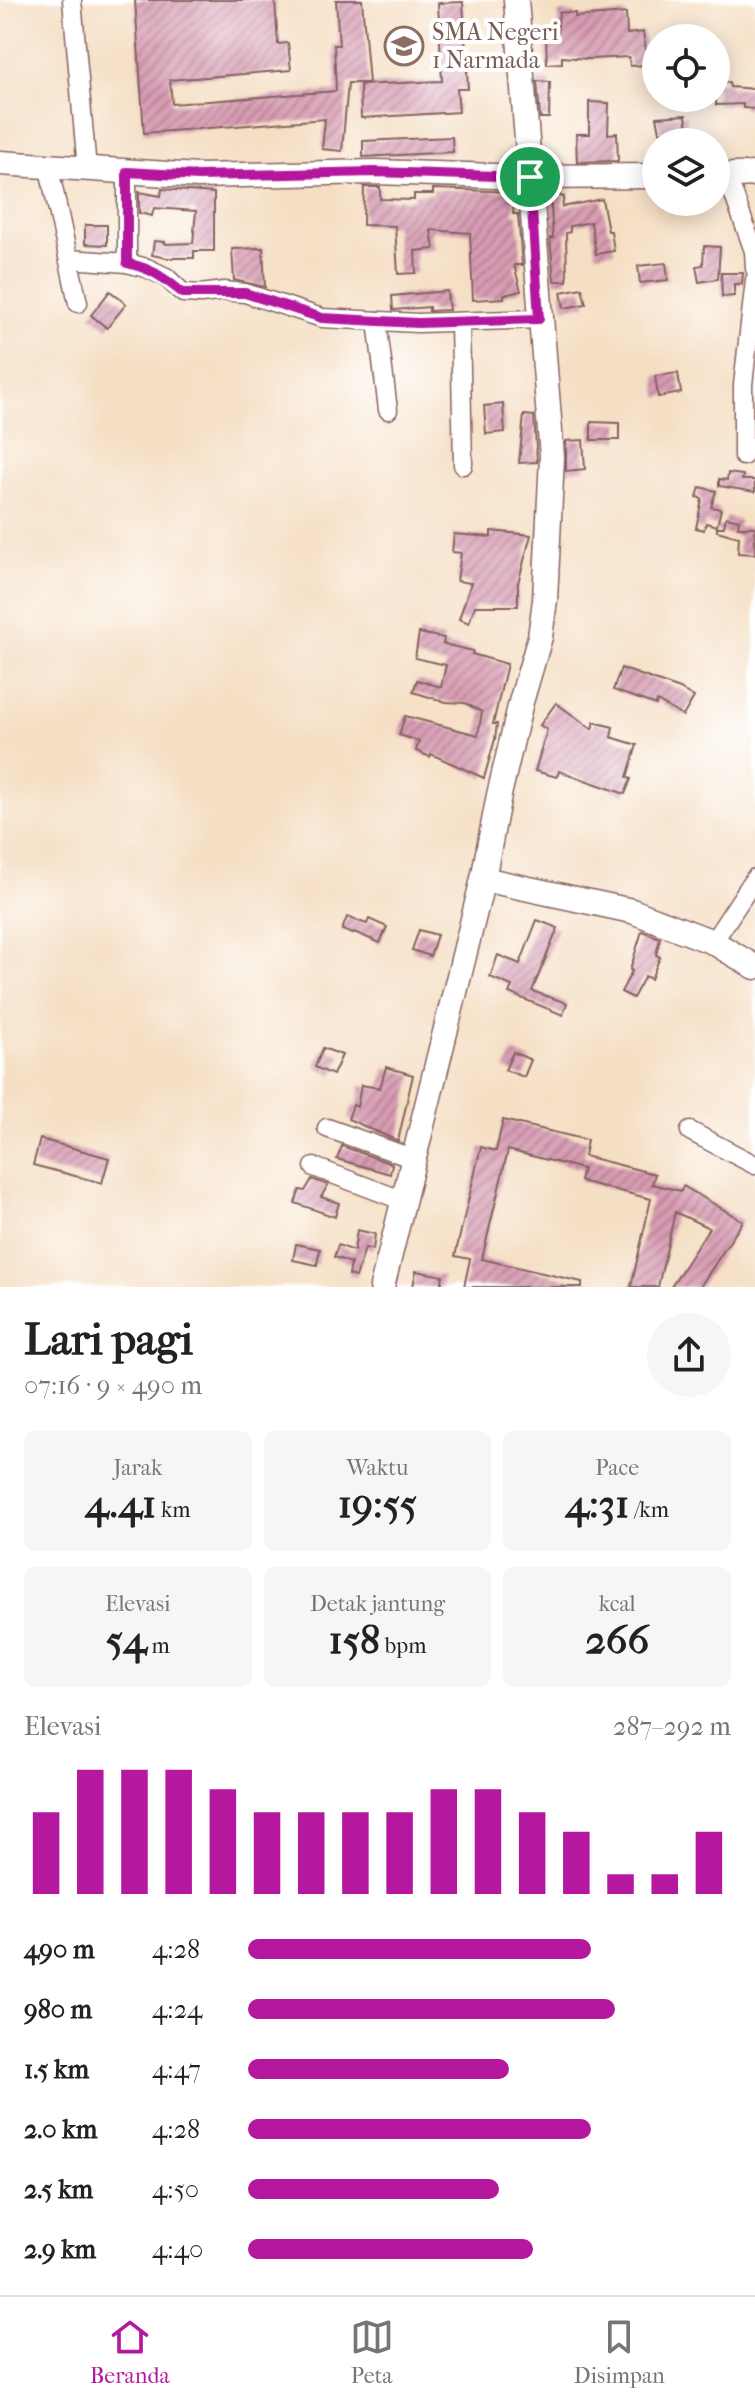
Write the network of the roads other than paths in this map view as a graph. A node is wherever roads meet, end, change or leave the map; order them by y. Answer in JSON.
{"nodes":[{"id":1,"x":72,"y":0,"type":"edge"},
{"id":2,"x":516,"y":0,"type":"edge"},
{"id":3,"x":86,"y":156,"type":"junction"},
{"id":4,"x":0,"y":163,"type":"edge"},
{"id":5,"x":48,"y":164,"type":"junction"},
{"id":6,"x":529,"y":167,"type":"junction"},
{"id":7,"x":127,"y":172,"type":"junction"},
{"id":8,"x":755,"y":174,"type":"edge"},
{"id":9,"x":642,"y":175,"type":"edge"},
{"id":10,"x":730,"y":176,"type":"edge"},
{"id":11,"x":730,"y":195,"type":"edge"},
{"id":12,"x":69,"y":259,"type":"junction"},
{"id":13,"x":127,"y":263,"type":"junction"},
{"id":14,"x":755,"y":269,"type":"edge"},
{"id":15,"x":755,"y":280,"type":"edge"},
{"id":16,"x":78,"y":303,"type":"dead end"},
{"id":17,"x":539,"y":319,"type":"junction"},
{"id":18,"x":377,"y":321,"type":"junction"},
{"id":19,"x":460,"y":323,"type":"junction"},
{"id":20,"x":388,"y":410,"type":"dead end"},
{"id":21,"x":743,"y":456,"type":"dead end"},
{"id":22,"x":463,"y":465,"type":"dead end"},
{"id":23,"x":755,"y":878,"type":"edge"},
{"id":24,"x":483,"y":879,"type":"junction"},
{"id":25,"x":713,"y":942,"type":"junction"},
{"id":26,"x":755,"y":967,"type":"edge"},
{"id":27,"x":327,"y":1128,"type":"dead end"},
{"id":28,"x":690,"y":1131,"type":"dead end"},
{"id":29,"x":414,"y":1159,"type":"junction"},
{"id":30,"x":755,"y":1165,"type":"edge"},
{"id":31,"x":314,"y":1167,"type":"dead end"},
{"id":32,"x":404,"y":1201,"type":"junction"},
{"id":33,"x":382,"y":1287,"type":"edge"}],
"edges":[{"from":1,"to":3,"type":"street"},
{"from":2,"to":6,"type":"street"},
{"from":3,"to":5,"type":"street"},
{"from":3,"to":7,"type":"street"},
{"from":4,"to":5,"type":"street"},
{"from":5,"to":12,"type":"street"},
{"from":6,"to":7,"type":"street"},
{"from":6,"to":9,"type":"street"},
{"from":6,"to":17,"type":"street"},
{"from":7,"to":13,"type":"street"},
{"from":8,"to":10,"type":"street"},
{"from":11,"to":14,"type":"street"},
{"from":12,"to":13,"type":"street"},
{"from":12,"to":16,"type":"street"},
{"from":13,"to":18,"type":"street"},
{"from":15,"to":21,"type":"street"},
{"from":17,"to":19,"type":"street"},
{"from":17,"to":24,"type":"street"},
{"from":18,"to":19,"type":"street"},
{"from":18,"to":20,"type":"street"},
{"from":19,"to":22,"type":"street"},
{"from":23,"to":25,"type":"street"},
{"from":24,"to":25,"type":"street"},
{"from":24,"to":29,"type":"street"},
{"from":25,"to":26,"type":"street"},
{"from":27,"to":29,"type":"street"},
{"from":28,"to":30,"type":"street"},
{"from":29,"to":32,"type":"street"},
{"from":31,"to":32,"type":"street"},
{"from":32,"to":33,"type":"street"}]}
